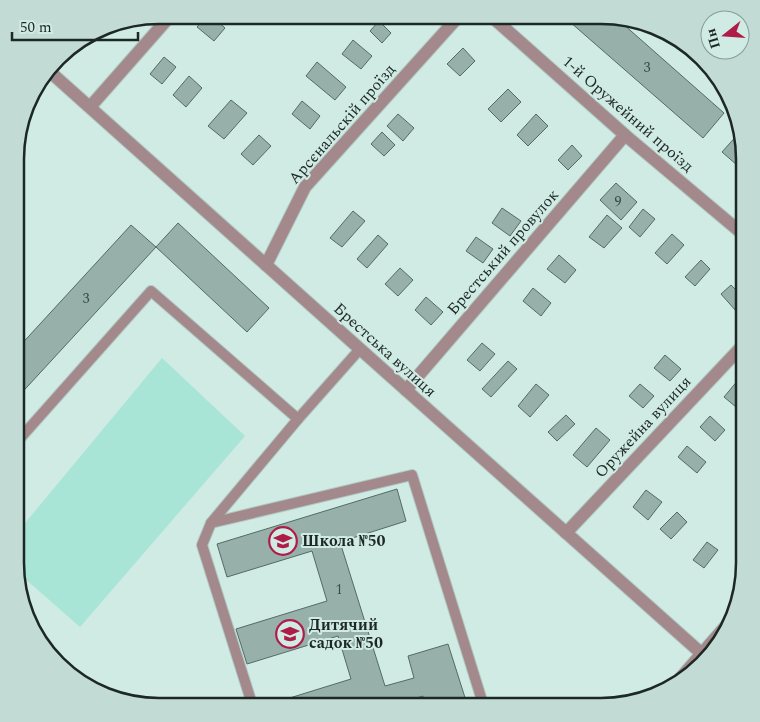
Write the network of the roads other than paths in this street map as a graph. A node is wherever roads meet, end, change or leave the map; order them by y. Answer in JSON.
{"nodes":[{"id":1,"x":163,"y":24,"type":"edge"},
{"id":2,"x":452,"y":24,"type":"edge"},
{"id":3,"x":500,"y":24,"type":"edge"},
{"id":4,"x":53,"y":75,"type":"edge"},
{"id":5,"x":90,"y":107,"type":"junction"},
{"id":6,"x":625,"y":135,"type":"junction"},
{"id":7,"x":736,"y":228,"type":"edge"},
{"id":8,"x":266,"y":265,"type":"junction"},
{"id":9,"x":360,"y":349,"type":"junction"},
{"id":10,"x":736,"y":353,"type":"edge"},
{"id":11,"x":406,"y":390,"type":"junction"},
{"id":12,"x":298,"y":419,"type":"junction"},
{"id":13,"x":24,"y":434,"type":"edge"},
{"id":14,"x":211,"y":523,"type":"junction"},
{"id":15,"x":566,"y":533,"type":"junction"},
{"id":16,"x":706,"y":647,"type":"edge"},
{"id":17,"x":701,"y":653,"type":"junction"},
{"id":18,"x":694,"y":661,"type":"edge"},
{"id":19,"x":250,"y":698,"type":"edge"},
{"id":20,"x":481,"y":698,"type":"edge"}],
"edges":[{"from":1,"to":5,"type":"street"},
{"from":2,"to":8,"type":"street","name":"Арсєнальскій проїзд"},
{"from":3,"to":6,"type":"street","name":"1-й Оружейний проїзд"},
{"from":4,"to":5,"type":"street","name":"Брестська вулиця"},
{"from":5,"to":8,"type":"street","name":"Брестська вулиця"},
{"from":6,"to":7,"type":"street","name":"1-й Оружейний проїзд"},
{"from":6,"to":11,"type":"street","name":"Брестський провулок"},
{"from":8,"to":9,"type":"street","name":"Брестська вулиця"},
{"from":9,"to":11,"type":"street","name":"Брестська вулиця"},
{"from":9,"to":12,"type":"lane"},
{"from":10,"to":15,"type":"street","name":"Оружейна вулиця"},
{"from":11,"to":15,"type":"street","name":"Брестська вулиця"},
{"from":12,"to":13,"type":"lane"},
{"from":12,"to":14,"type":"lane"},
{"from":14,"to":19,"type":"lane"},
{"from":14,"to":20,"type":"lane"},
{"from":15,"to":17,"type":"street","name":"Брестська вулиця"},
{"from":16,"to":17,"type":"street"},
{"from":17,"to":18,"type":"street"}]}
